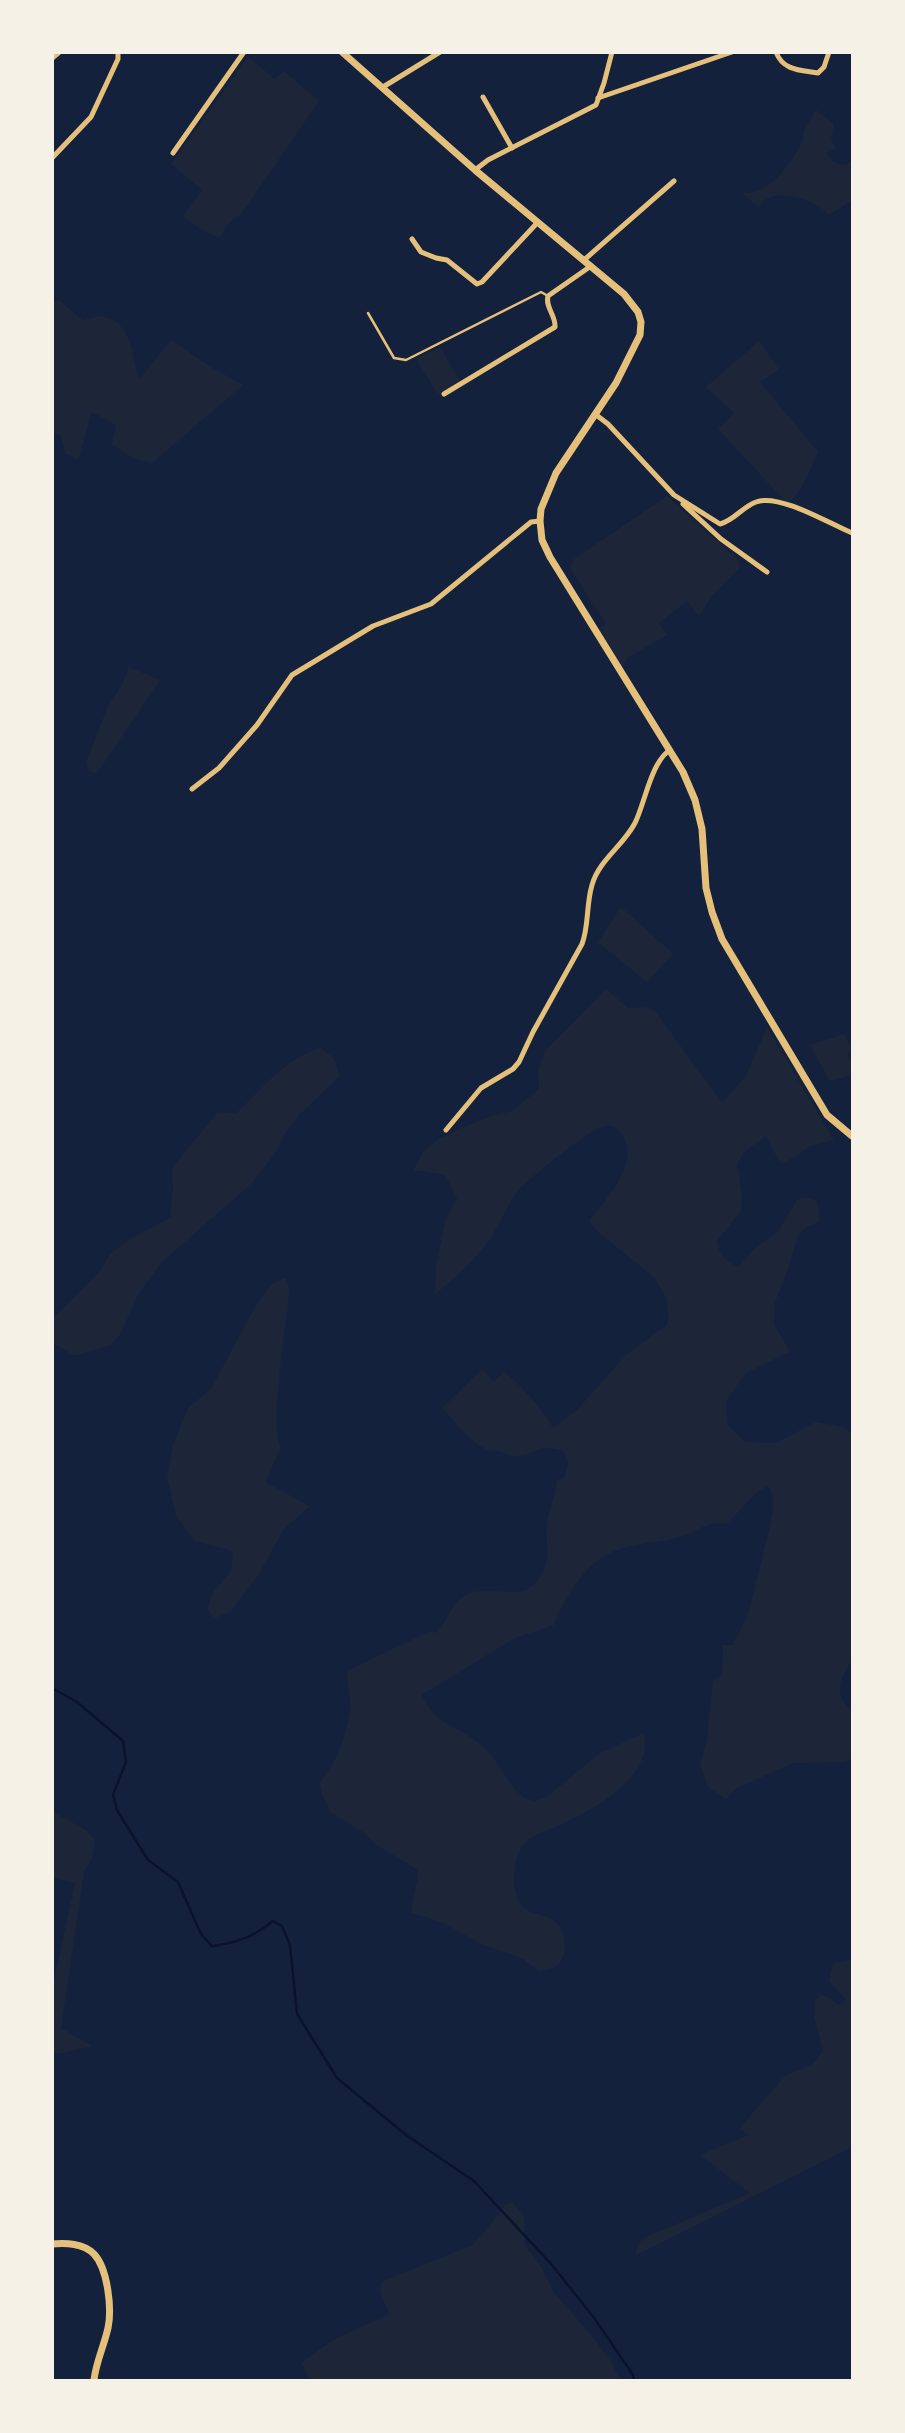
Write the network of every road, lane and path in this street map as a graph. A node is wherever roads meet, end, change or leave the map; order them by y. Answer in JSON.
{"nodes":[{"id":1,"x":58,"y":52,"type":"edge"},
{"id":2,"x":118,"y":52,"type":"edge"},
{"id":3,"x":244,"y":52,"type":"edge"},
{"id":4,"x":342,"y":52,"type":"edge"},
{"id":5,"x":440,"y":52,"type":"edge"},
{"id":6,"x":612,"y":52,"type":"edge"},
{"id":7,"x":732,"y":52,"type":"edge"},
{"id":8,"x":776,"y":52,"type":"edge"},
{"id":9,"x":830,"y":52,"type":"edge"},
{"id":10,"x":52,"y":57,"type":"edge"},
{"id":11,"x":383,"y":87,"type":"junction"},
{"id":12,"x":483,"y":97,"type":"dead end"},
{"id":13,"x":598,"y":99,"type":"junction"},
{"id":14,"x":512,"y":148,"type":"junction"},
{"id":15,"x":173,"y":153,"type":"dead end"},
{"id":16,"x":52,"y":158,"type":"edge"},
{"id":17,"x":475,"y":170,"type":"junction"},
{"id":18,"x":674,"y":181,"type":"dead end"},
{"id":19,"x":538,"y":222,"type":"junction"},
{"id":20,"x":412,"y":239,"type":"dead end"},
{"id":21,"x":584,"y":260,"type":"junction"},
{"id":22,"x":591,"y":266,"type":"junction"},
{"id":23,"x":548,"y":296,"type":"junction"},
{"id":24,"x":368,"y":313,"type":"dead end"},
{"id":25,"x":444,"y":394,"type":"dead end"},
{"id":26,"x":595,"y":414,"type":"junction"},
{"id":27,"x":674,"y":495,"type":"junction"},
{"id":28,"x":540,"y":521,"type":"junction"},
{"id":29,"x":852,"y":533,"type":"edge"},
{"id":30,"x":767,"y":572,"type":"dead end"},
{"id":31,"x":670,"y":750,"type":"junction"},
{"id":32,"x":192,"y":789,"type":"dead end"},
{"id":33,"x":446,"y":1130,"type":"dead end"},
{"id":34,"x":852,"y":1136,"type":"edge"},
{"id":35,"x":52,"y":2244,"type":"edge"},
{"id":36,"x":94,"y":2381,"type":"edge"}],
"edges":[{"from":1,"to":10,"type":"street"},
{"from":2,"to":16,"type":"street"},
{"from":3,"to":15,"type":"street"},
{"from":4,"to":11,"type":"street"},
{"from":5,"to":11,"type":"street"},
{"from":6,"to":13,"type":"street"},
{"from":7,"to":13,"type":"street"},
{"from":8,"to":9,"type":"street"},
{"from":11,"to":17,"type":"street"},
{"from":12,"to":14,"type":"street"},
{"from":13,"to":14,"type":"street"},
{"from":14,"to":17,"type":"street"},
{"from":17,"to":19,"type":"street"},
{"from":18,"to":21,"type":"street"},
{"from":19,"to":20,"type":"street"},
{"from":19,"to":21,"type":"street"},
{"from":21,"to":22,"type":"street"},
{"from":22,"to":23,"type":"street"},
{"from":22,"to":26,"type":"street"},
{"from":23,"to":24,"type":"lane"},
{"from":23,"to":25,"type":"street"},
{"from":26,"to":27,"type":"street"},
{"from":26,"to":28,"type":"street"},
{"from":27,"to":29,"type":"street"},
{"from":27,"to":30,"type":"street"},
{"from":28,"to":31,"type":"street"},
{"from":28,"to":32,"type":"street"},
{"from":31,"to":33,"type":"street"},
{"from":31,"to":34,"type":"street"},
{"from":35,"to":36,"type":"street"}]}
